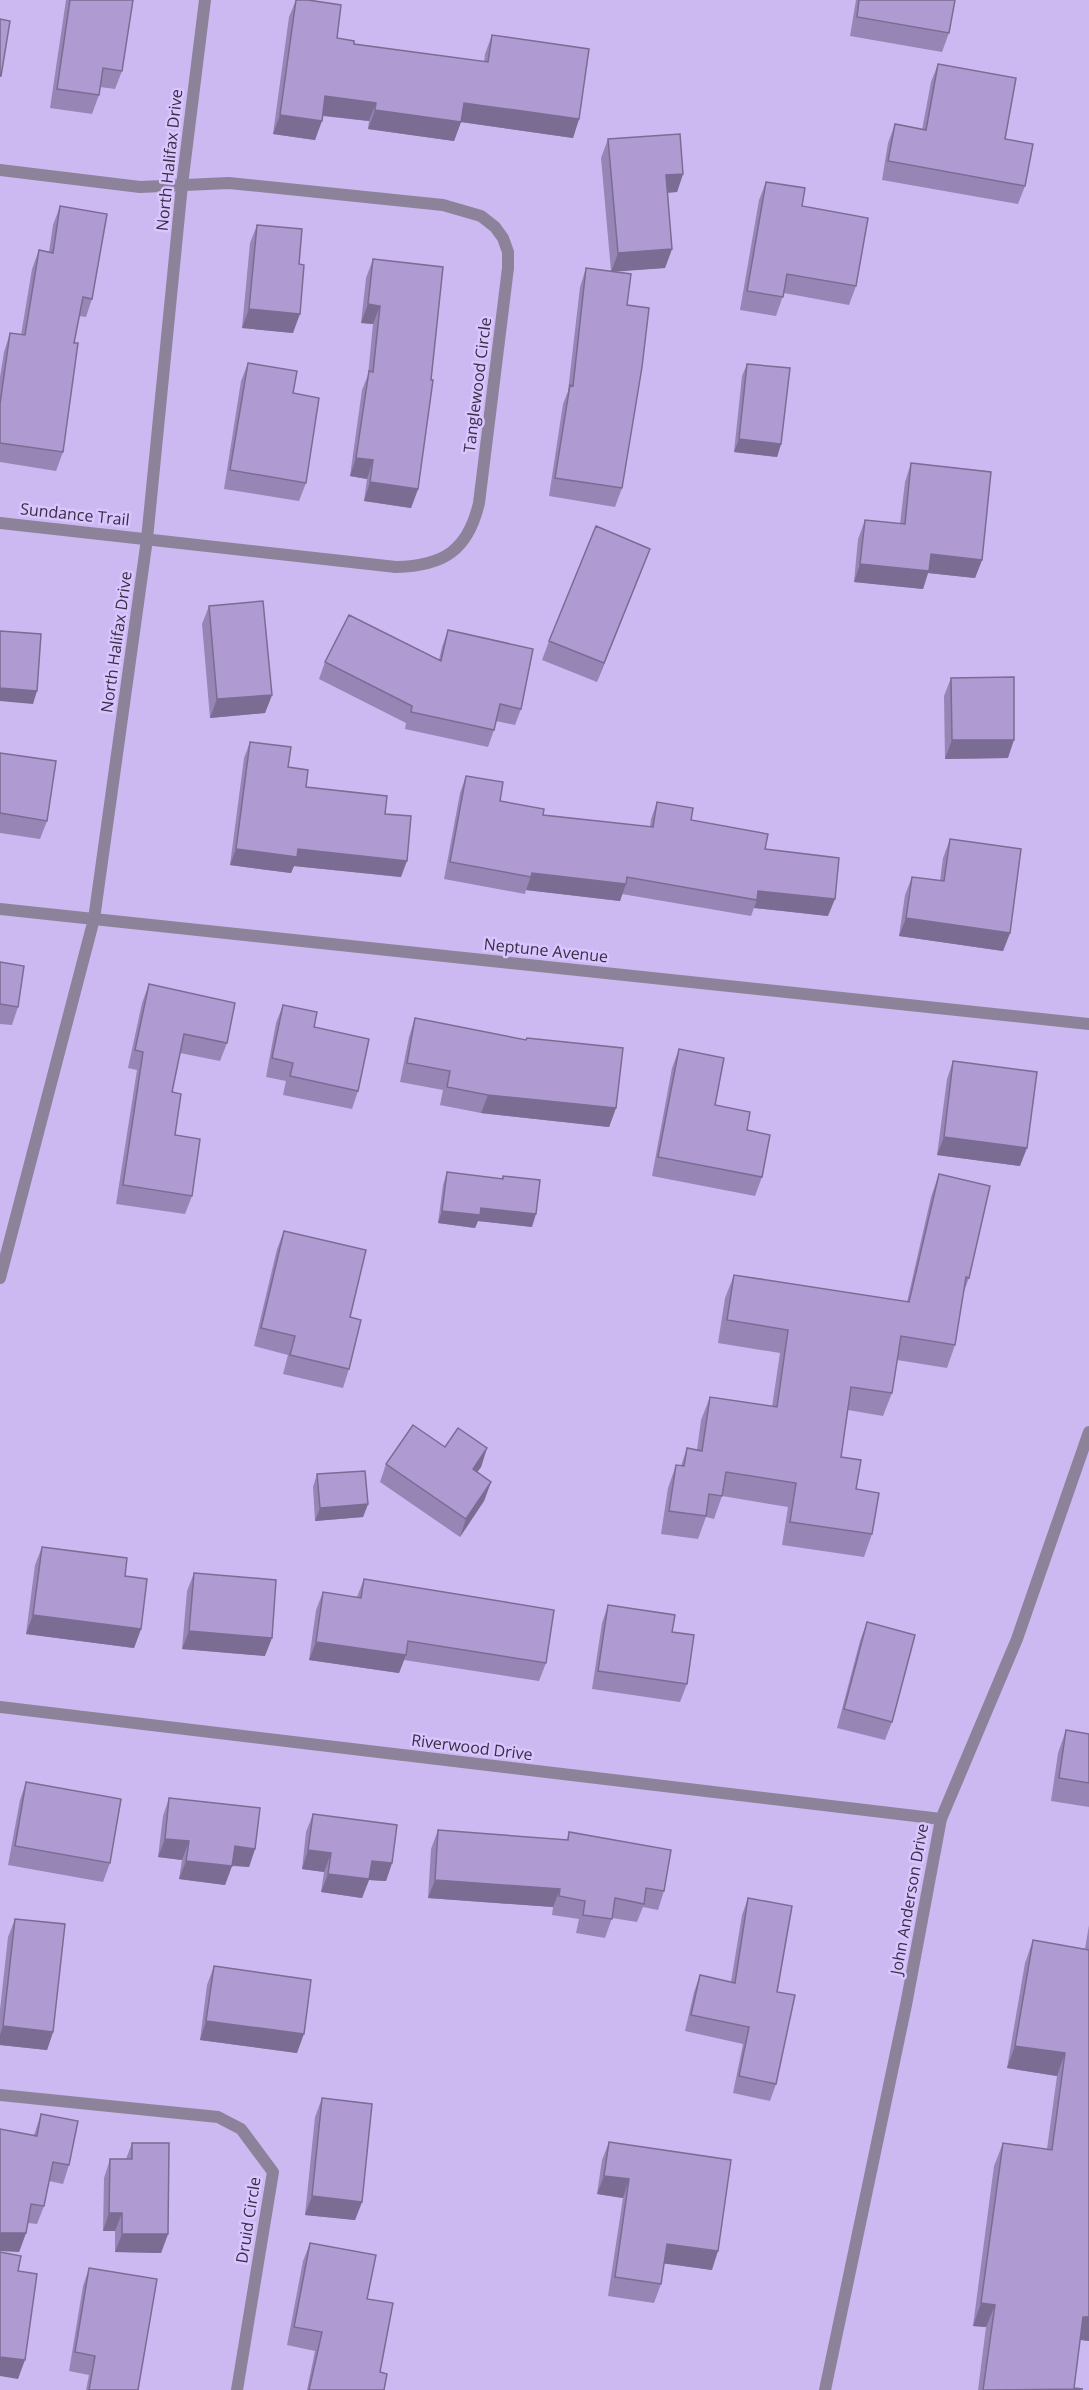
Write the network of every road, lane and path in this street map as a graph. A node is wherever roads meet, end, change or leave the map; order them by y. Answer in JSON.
{"nodes":[{"id":1,"x":205,"y":0,"type":"edge"},
{"id":2,"x":0,"y":170,"type":"edge"},
{"id":3,"x":182,"y":184,"type":"junction"},
{"id":4,"x":0,"y":523,"type":"edge"},
{"id":5,"x":147,"y":539,"type":"junction"},
{"id":6,"x":0,"y":909,"type":"edge"},
{"id":7,"x":94,"y":919,"type":"junction"},
{"id":8,"x":1089,"y":1024,"type":"edge"},
{"id":9,"x":0,"y":1278,"type":"edge"},
{"id":10,"x":1089,"y":1432,"type":"edge"},
{"id":11,"x":0,"y":1707,"type":"edge"},
{"id":12,"x":940,"y":1819,"type":"junction"},
{"id":13,"x":0,"y":2095,"type":"edge"},
{"id":14,"x":237,"y":2390,"type":"edge"},
{"id":15,"x":825,"y":2390,"type":"edge"}],
"edges":[{"from":1,"to":3,"type":"street","name":"North Halifax Drive"},
{"from":2,"to":3,"type":"street","name":"Tanglewood Circle"},
{"from":3,"to":5,"type":"street","name":"North Halifax Drive"},
{"from":3,"to":5,"type":"street","name":"Tanglewood Circle"},
{"from":4,"to":5,"type":"street","name":"Sundance Trail"},
{"from":5,"to":7,"type":"street","name":"North Halifax Drive"},
{"from":6,"to":7,"type":"street","name":"Neptune Avenue"},
{"from":7,"to":8,"type":"street","name":"Neptune Avenue"},
{"from":7,"to":9,"type":"street","name":"North Halifax Drive"},
{"from":10,"to":12,"type":"street","name":"John Anderson Drive"},
{"from":11,"to":12,"type":"street","name":"Riverwood Drive"},
{"from":12,"to":15,"type":"street","name":"John Anderson Drive"},
{"from":13,"to":14,"type":"street","name":"Druid Circle"}]}
